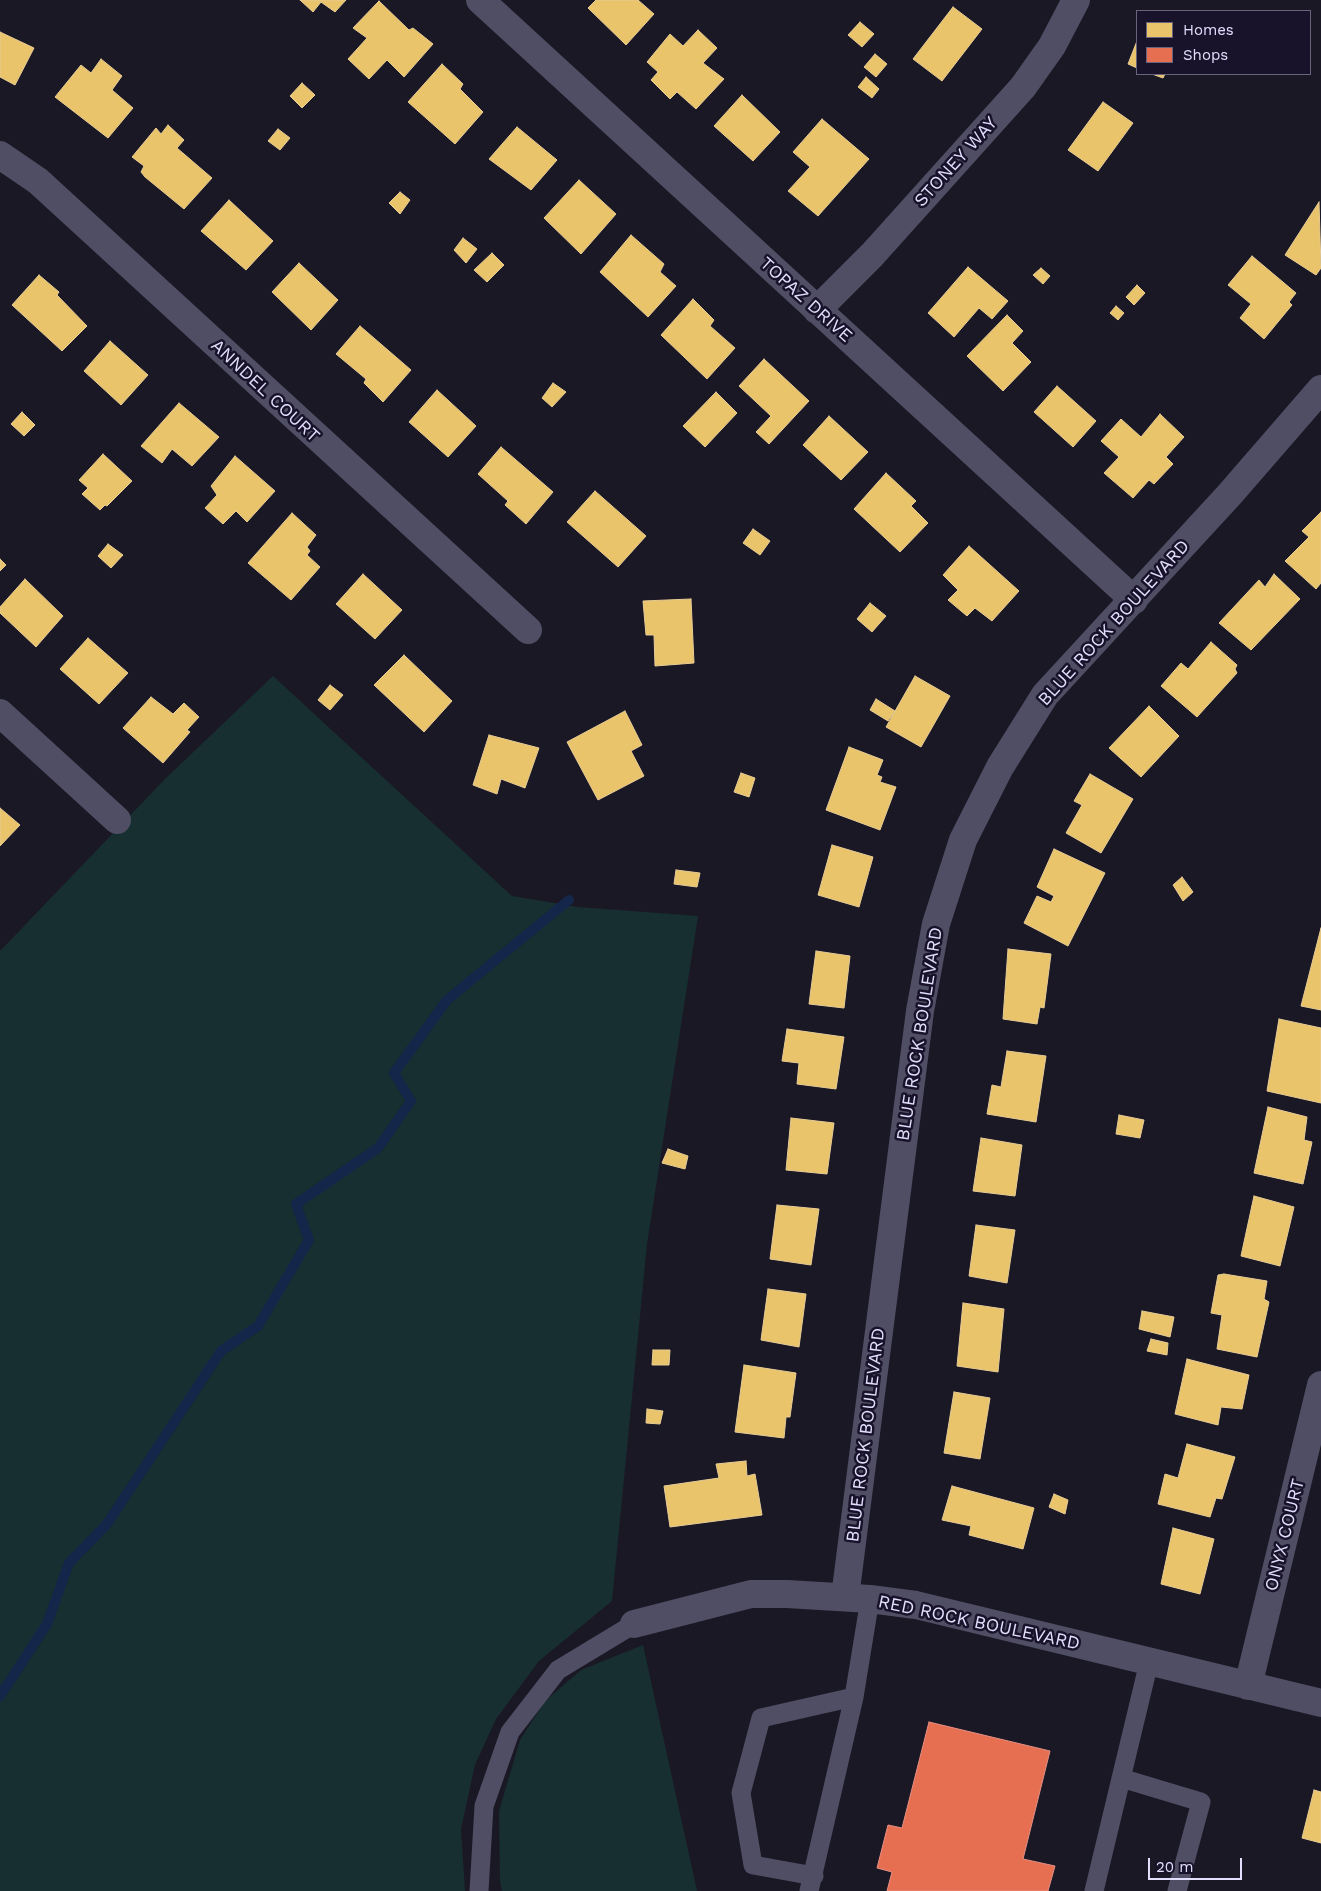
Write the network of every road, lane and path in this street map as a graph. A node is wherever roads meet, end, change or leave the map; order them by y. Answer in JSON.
{"nodes":[{"id":1,"x":480,"y":0,"type":"edge"},
{"id":2,"x":1076,"y":0,"type":"edge"},
{"id":3,"x":0,"y":155,"type":"edge"},
{"id":4,"x":817,"y":310,"type":"junction"},
{"id":5,"x":1321,"y":389,"type":"edge"},
{"id":6,"x":1134,"y":600,"type":"junction"},
{"id":7,"x":528,"y":630,"type":"dead end"},
{"id":8,"x":0,"y":713,"type":"edge"},
{"id":9,"x":117,"y":820,"type":"dead end"},
{"id":10,"x":1321,"y":1385,"type":"edge"},
{"id":11,"x":858,"y":1598,"type":"junction"},
{"id":12,"x":634,"y":1624,"type":"joint"},
{"id":13,"x":1149,"y":1662,"type":"junction"},
{"id":14,"x":1248,"y":1686,"type":"junction"},
{"id":15,"x":854,"y":1698,"type":"junction"},
{"id":16,"x":1321,"y":1703,"type":"edge"},
{"id":17,"x":1121,"y":1778,"type":"junction"},
{"id":18,"x":812,"y":1883,"type":"edge"},
{"id":19,"x":479,"y":1891,"type":"edge"},
{"id":20,"x":1094,"y":1891,"type":"edge"},
{"id":21,"x":1177,"y":1891,"type":"edge"}],
"edges":[{"from":1,"to":4,"type":"street","name":"TOPAZ DRIVE"},
{"from":2,"to":4,"type":"street","name":"STONEY WAY"},
{"from":3,"to":7,"type":"street","name":"ANNDEL COURT"},
{"from":4,"to":6,"type":"street","name":"TOPAZ DRIVE"},
{"from":5,"to":6,"type":"street","name":"BLUE ROCK BOULEVARD"},
{"from":6,"to":11,"type":"street","name":"BLUE ROCK BOULEVARD"},
{"from":8,"to":9,"type":"street"},
{"from":10,"to":14,"type":"street","name":"ONYX COURT"},
{"from":11,"to":12,"type":"street","name":"RED ROCK BOULEVARD"},
{"from":11,"to":13,"type":"street","name":"RED ROCK BOULEVARD"},
{"from":11,"to":15,"type":"lane"},
{"from":12,"to":19,"type":"lane"},
{"from":13,"to":14,"type":"street","name":"RED ROCK BOULEVARD"},
{"from":13,"to":17,"type":"lane"},
{"from":14,"to":16,"type":"street","name":"RED ROCK BOULEVARD"},
{"from":15,"to":18,"type":"lane"},
{"from":15,"to":18,"type":"lane"},
{"from":17,"to":20,"type":"lane"},
{"from":17,"to":21,"type":"lane"}]}
